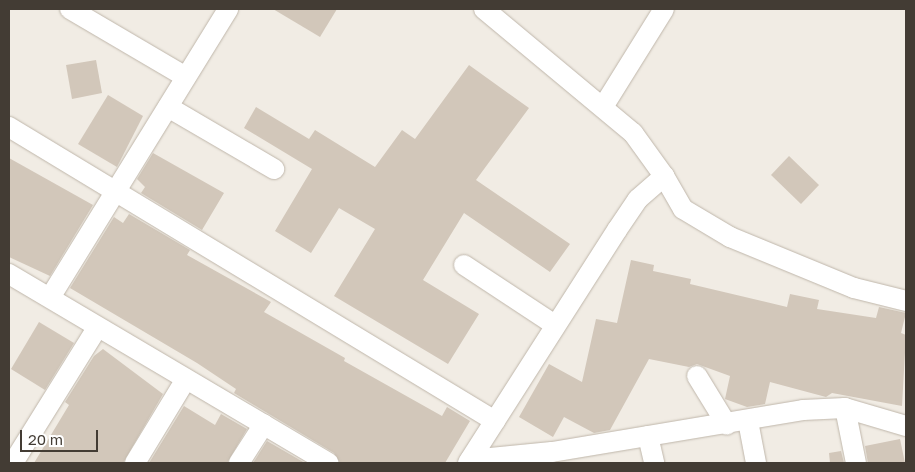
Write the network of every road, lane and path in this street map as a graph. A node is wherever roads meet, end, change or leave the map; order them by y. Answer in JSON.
{"nodes":[{"id":1,"x":70,"y":9,"type":"edge"},
{"id":2,"x":228,"y":9,"type":"edge"},
{"id":3,"x":484,"y":9,"type":"edge"},
{"id":4,"x":664,"y":9,"type":"edge"},
{"id":5,"x":186,"y":77,"type":"junction"},
{"id":6,"x":168,"y":107,"type":"junction"},
{"id":7,"x":603,"y":107,"type":"junction"},
{"id":8,"x":9,"y":127,"type":"edge"},
{"id":9,"x":274,"y":169,"type":"dead end"},
{"id":10,"x":664,"y":176,"type":"junction"},
{"id":11,"x":115,"y":192,"type":"junction"},
{"id":12,"x":464,"y":265,"type":"dead end"},
{"id":13,"x":10,"y":277,"type":"edge"},
{"id":14,"x":51,"y":296,"type":"junction"},
{"id":15,"x":906,"y":301,"type":"edge"},
{"id":16,"x":555,"y":326,"type":"junction"},
{"id":17,"x":97,"y":328,"type":"junction"},
{"id":18,"x":698,"y":376,"type":"dead end"},
{"id":19,"x":186,"y":379,"type":"junction"},
{"id":20,"x":845,"y":408,"type":"junction"},
{"id":21,"x":495,"y":421,"type":"junction"},
{"id":22,"x":748,"y":421,"type":"junction"},
{"id":23,"x":264,"y":424,"type":"junction"},
{"id":24,"x":727,"y":425,"type":"junction"},
{"id":25,"x":906,"y":426,"type":"edge"},
{"id":26,"x":648,"y":436,"type":"junction"},
{"id":27,"x":553,"y":458,"type":"edge"},
{"id":28,"x":469,"y":462,"type":"edge"},
{"id":29,"x":13,"y":463,"type":"edge"},
{"id":30,"x":135,"y":463,"type":"edge"},
{"id":31,"x":239,"y":463,"type":"edge"},
{"id":32,"x":328,"y":463,"type":"edge"},
{"id":33,"x":654,"y":463,"type":"edge"},
{"id":34,"x":756,"y":463,"type":"edge"},
{"id":35,"x":856,"y":463,"type":"edge"}],
"edges":[{"from":1,"to":5,"type":"street"},
{"from":2,"to":5,"type":"street"},
{"from":3,"to":7,"type":"street"},
{"from":4,"to":7,"type":"street"},
{"from":5,"to":6,"type":"street"},
{"from":6,"to":9,"type":"street"},
{"from":6,"to":11,"type":"street"},
{"from":7,"to":10,"type":"street"},
{"from":8,"to":11,"type":"street"},
{"from":10,"to":15,"type":"street"},
{"from":10,"to":16,"type":"street"},
{"from":11,"to":14,"type":"street"},
{"from":11,"to":21,"type":"street"},
{"from":12,"to":16,"type":"street"},
{"from":13,"to":14,"type":"street"},
{"from":14,"to":17,"type":"street"},
{"from":16,"to":21,"type":"street"},
{"from":17,"to":19,"type":"street"},
{"from":17,"to":29,"type":"street"},
{"from":18,"to":24,"type":"street"},
{"from":19,"to":23,"type":"street"},
{"from":19,"to":30,"type":"street"},
{"from":20,"to":22,"type":"street"},
{"from":20,"to":25,"type":"street"},
{"from":20,"to":35,"type":"street"},
{"from":21,"to":28,"type":"street"},
{"from":22,"to":24,"type":"street"},
{"from":22,"to":34,"type":"street"},
{"from":23,"to":31,"type":"street"},
{"from":23,"to":32,"type":"street"},
{"from":24,"to":26,"type":"street"},
{"from":26,"to":27,"type":"street"},
{"from":26,"to":33,"type":"street"},
{"from":27,"to":28,"type":"street"}]}
